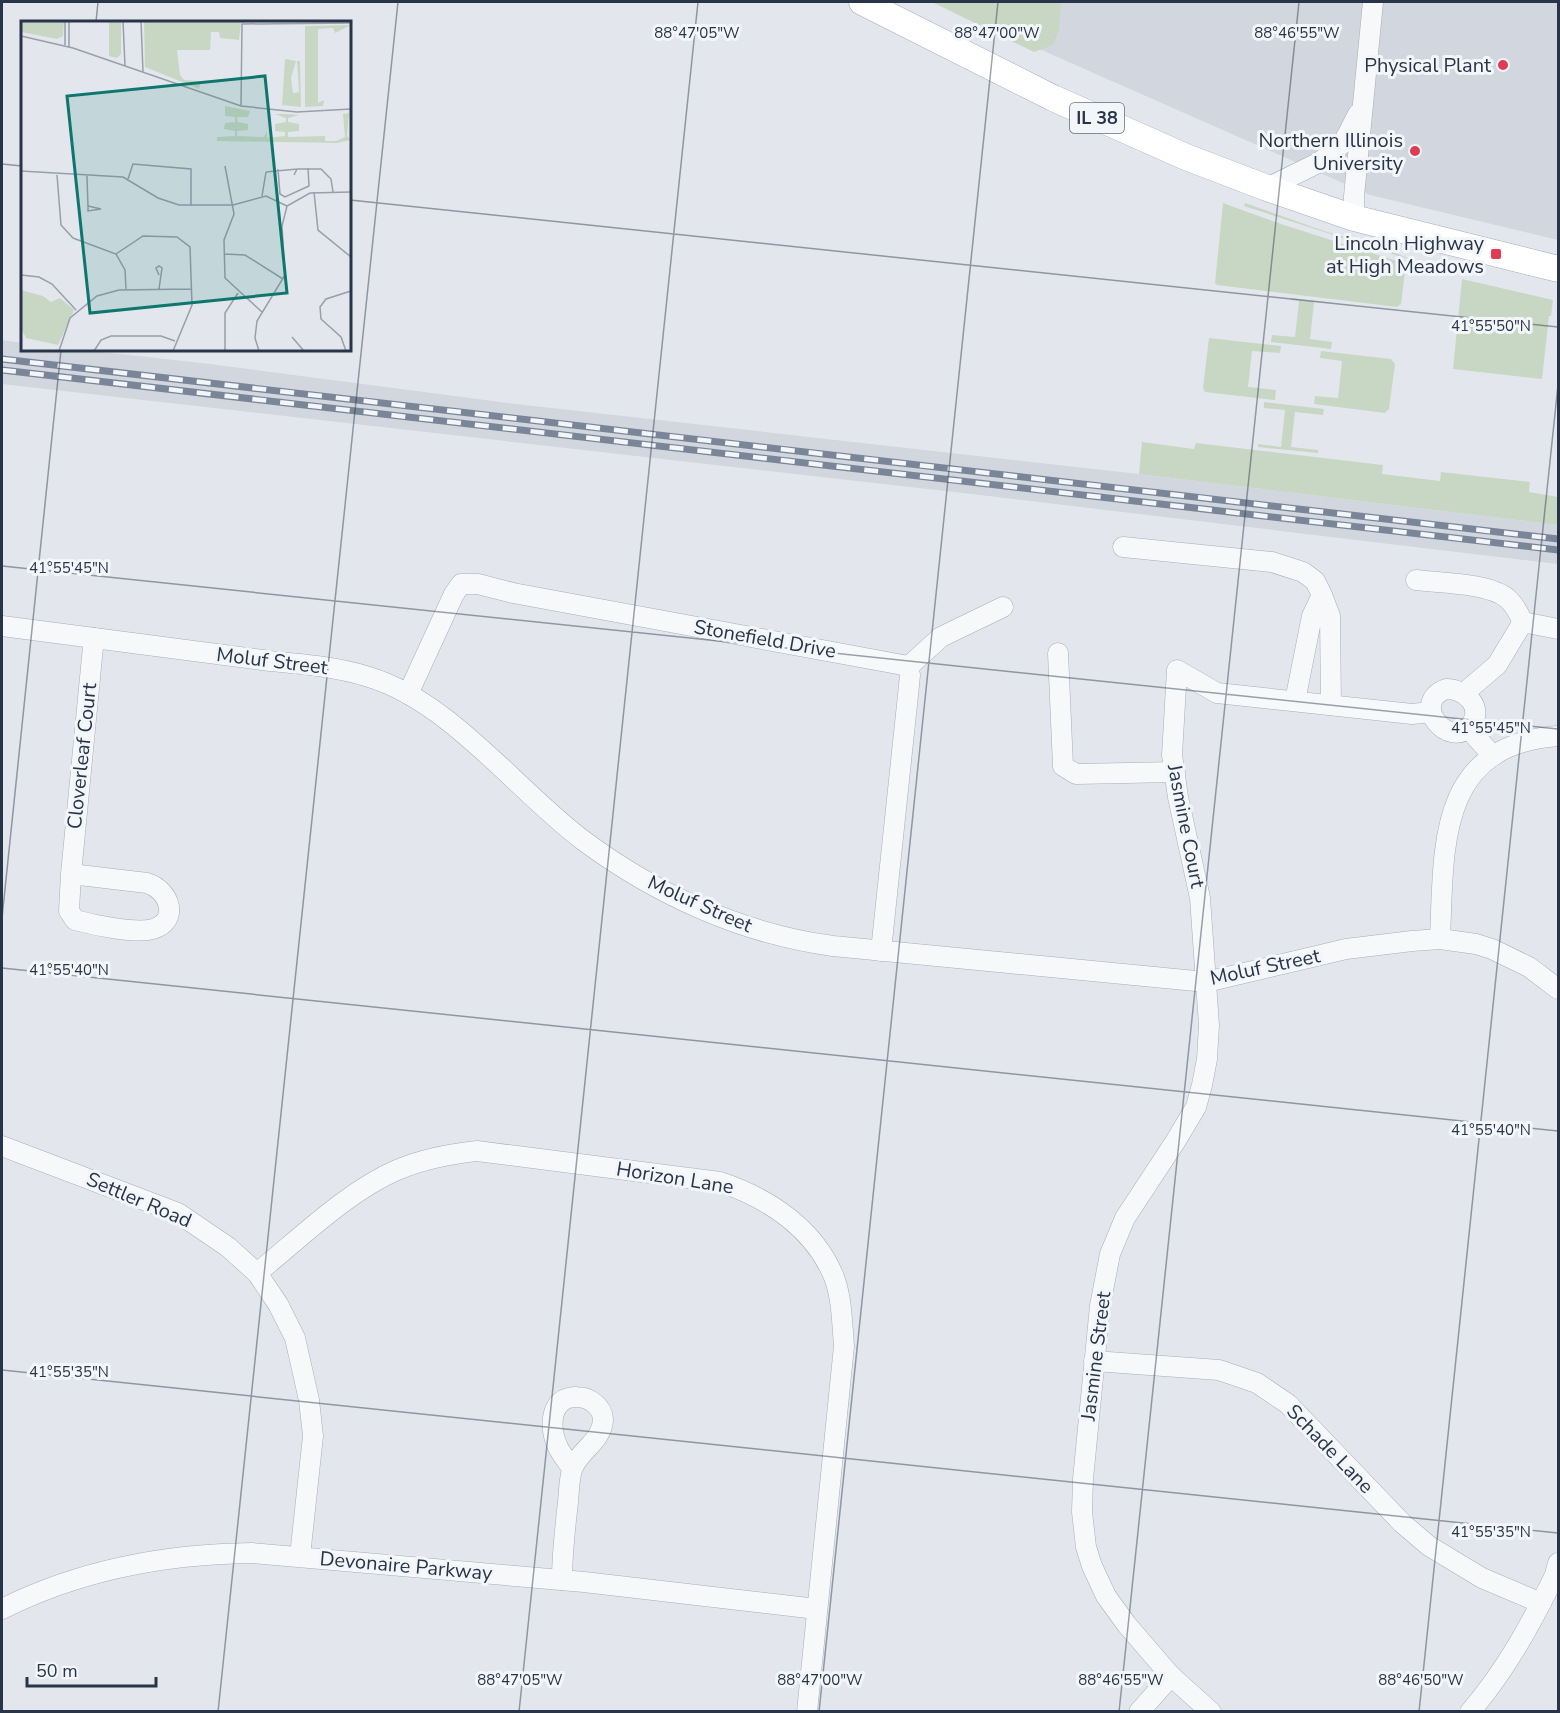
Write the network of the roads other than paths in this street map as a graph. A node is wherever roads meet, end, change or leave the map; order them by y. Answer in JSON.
{"nodes":[{"id":1,"x":862,"y":2,"type":"edge"},
{"id":2,"x":1373,"y":2,"type":"edge"},
{"id":3,"x":1363,"y":107,"type":"junction"},
{"id":4,"x":1267,"y":188,"type":"junction"},
{"id":5,"x":1354,"y":219,"type":"junction"},
{"id":6,"x":1558,"y":269,"type":"edge"},
{"id":7,"x":1123,"y":547,"type":"dead end"},
{"id":8,"x":1416,"y":580,"type":"dead end"},
{"id":9,"x":1322,"y":595,"type":"junction"},
{"id":10,"x":1003,"y":607,"type":"dead end"},
{"id":11,"x":1523,"y":622,"type":"junction"},
{"id":12,"x":2,"y":626,"type":"edge"},
{"id":13,"x":1558,"y":629,"type":"edge"},
{"id":14,"x":94,"y":638,"type":"junction"},
{"id":15,"x":1058,"y":653,"type":"dead end"},
{"id":16,"x":908,"y":668,"type":"junction"},
{"id":17,"x":1464,"y":693,"type":"junction"},
{"id":18,"x":408,"y":694,"type":"junction"},
{"id":19,"x":1295,"y":701,"type":"junction"},
{"id":20,"x":1331,"y":705,"type":"junction"},
{"id":21,"x":1431,"y":712,"type":"junction"},
{"id":22,"x":1468,"y":728,"type":"junction"},
{"id":23,"x":1558,"y":736,"type":"edge"},
{"id":24,"x":1493,"y":756,"type":"junction"},
{"id":25,"x":1175,"y":772,"type":"junction"},
{"id":26,"x":71,"y":874,"type":"junction"},
{"id":27,"x":1440,"y":939,"type":"junction"},
{"id":28,"x":880,"y":951,"type":"junction"},
{"id":29,"x":1206,"y":982,"type":"junction"},
{"id":30,"x":1558,"y":989,"type":"edge"},
{"id":31,"x":2,"y":1146,"type":"edge"},
{"id":32,"x":257,"y":1273,"type":"junction"},
{"id":33,"x":1094,"y":1361,"type":"junction"},
{"id":34,"x":572,"y":1468,"type":"dead end"},
{"id":35,"x":300,"y":1556,"type":"junction"},
{"id":36,"x":1558,"y":1563,"type":"edge"},
{"id":37,"x":562,"y":1580,"type":"junction"},
{"id":38,"x":1541,"y":1603,"type":"junction"},
{"id":39,"x":2,"y":1608,"type":"edge"},
{"id":40,"x":817,"y":1610,"type":"junction"},
{"id":41,"x":1171,"y":1676,"type":"junction"},
{"id":42,"x":807,"y":1712,"type":"edge"},
{"id":43,"x":1139,"y":1712,"type":"edge"},
{"id":44,"x":1211,"y":1712,"type":"edge"},
{"id":45,"x":1470,"y":1712,"type":"edge"}],
"edges":[{"from":1,"to":4,"type":"main road","number":"IL 38"},
{"from":2,"to":3,"type":"street"},
{"from":3,"to":4,"type":"street"},
{"from":3,"to":5,"type":"street"},
{"from":4,"to":5,"type":"main road","number":"IL 38"},
{"from":5,"to":6,"type":"main road","number":"IL 38"},
{"from":7,"to":9,"type":"street"},
{"from":8,"to":11,"type":"street"},
{"from":9,"to":19,"type":"street"},
{"from":9,"to":20,"type":"street"},
{"from":10,"to":16,"type":"street"},
{"from":11,"to":13,"type":"street"},
{"from":11,"to":17,"type":"street"},
{"from":12,"to":14,"type":"street","name":"Moluf Street"},
{"from":14,"to":18,"type":"street","name":"Moluf Street"},
{"from":14,"to":26,"type":"street","name":"Cloverleaf Court"},
{"from":15,"to":25,"type":"street"},
{"from":16,"to":18,"type":"street","name":"Stonefield Drive"},
{"from":16,"to":28,"type":"street"},
{"from":17,"to":21,"type":"street"},
{"from":17,"to":22,"type":"street"},
{"from":18,"to":28,"type":"street","name":"Moluf Street"},
{"from":19,"to":20,"type":"street"},
{"from":19,"to":25,"type":"street","name":"Jasmine Court"},
{"from":20,"to":21,"type":"street"},
{"from":21,"to":22,"type":"street"},
{"from":22,"to":24,"type":"street"},
{"from":23,"to":24,"type":"street"},
{"from":24,"to":27,"type":"street"},
{"from":25,"to":29,"type":"street","name":"Jasmine Court"},
{"from":26,"to":26,"type":"street","name":"Cloverleaf Court"},
{"from":27,"to":29,"type":"street","name":"Moluf Street"},
{"from":27,"to":30,"type":"street","name":"Moluf Street"},
{"from":28,"to":29,"type":"street","name":"Moluf Street"},
{"from":29,"to":33,"type":"street","name":"Jasmine Street"},
{"from":31,"to":32,"type":"street","name":"Settler Road"},
{"from":32,"to":35,"type":"street","name":"Settler Road"},
{"from":32,"to":40,"type":"street","name":"Horizon Lane"},
{"from":33,"to":38,"type":"street","name":"Schade Lane"},
{"from":33,"to":41,"type":"street","name":"Jasmine Street"},
{"from":34,"to":37,"type":"street"},
{"from":35,"to":37,"type":"street","name":"Devonaire Parkway"},
{"from":35,"to":39,"type":"street","name":"Devonaire Parkway"},
{"from":36,"to":38,"type":"street"},
{"from":37,"to":40,"type":"street","name":"Devonaire Parkway"},
{"from":38,"to":45,"type":"street"},
{"from":40,"to":42,"type":"street","name":"Horizon Lane"},
{"from":41,"to":43,"type":"street"},
{"from":41,"to":44,"type":"street","name":"Jasmine Street"}]}
